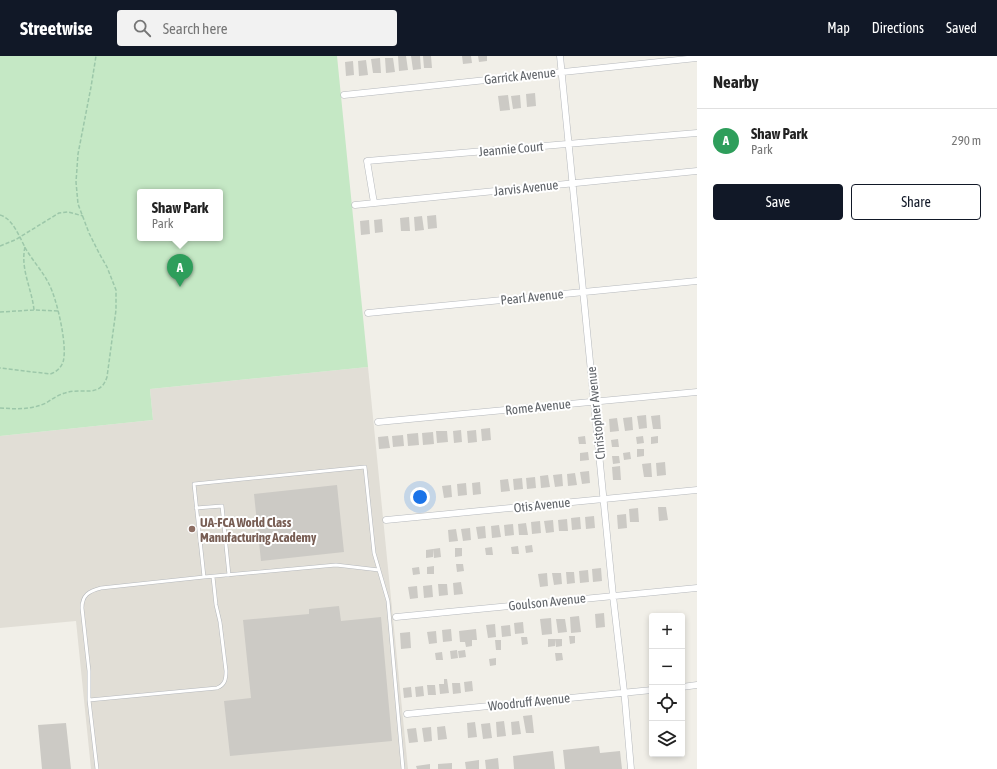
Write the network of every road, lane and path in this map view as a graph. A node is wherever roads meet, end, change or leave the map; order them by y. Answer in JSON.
{"nodes":[{"id":1,"x":96,"y":56,"type":"edge"},
{"id":2,"x":560,"y":56,"type":"edge"},
{"id":3,"x":697,"y":58,"type":"edge"},
{"id":4,"x":562,"y":72,"type":"junction"},
{"id":5,"x":344,"y":95,"type":"dead end"},
{"id":6,"x":697,"y":133,"type":"edge"},
{"id":7,"x":569,"y":144,"type":"junction"},
{"id":8,"x":697,"y":171,"type":"edge"},
{"id":9,"x":574,"y":183,"type":"junction"},
{"id":10,"x":374,"y":203,"type":"junction"},
{"id":11,"x":355,"y":205,"type":"dead end"},
{"id":12,"x":0,"y":214,"type":"edge"},
{"id":13,"x":83,"y":216,"type":"junction"},
{"id":14,"x":19,"y":237,"type":"junction"},
{"id":15,"x":0,"y":246,"type":"edge"},
{"id":16,"x":25,"y":247,"type":"junction"},
{"id":17,"x":697,"y":281,"type":"edge"},
{"id":18,"x":584,"y":292,"type":"junction"},
{"id":19,"x":34,"y":310,"type":"junction"},
{"id":20,"x":58,"y":311,"type":"junction"},
{"id":21,"x":0,"y":312,"type":"edge"},
{"id":22,"x":368,"y":313,"type":"dead end"},
{"id":23,"x":0,"y":368,"type":"edge"},
{"id":24,"x":697,"y":392,"type":"edge"},
{"id":25,"x":594,"y":401,"type":"junction"},
{"id":26,"x":0,"y":408,"type":"edge"},
{"id":27,"x":378,"y":422,"type":"dead end"},
{"id":28,"x":697,"y":490,"type":"edge"},
{"id":29,"x":604,"y":499,"type":"junction"},
{"id":30,"x":196,"y":508,"type":"junction"},
{"id":31,"x":386,"y":520,"type":"dead end"},
{"id":32,"x":379,"y":570,"type":"junction"},
{"id":33,"x":229,"y":575,"type":"junction"},
{"id":34,"x":213,"y":577,"type":"junction"},
{"id":35,"x":204,"y":578,"type":"junction"},
{"id":36,"x":697,"y":588,"type":"edge"},
{"id":37,"x":614,"y":596,"type":"junction"},
{"id":38,"x":396,"y":617,"type":"dead end"},
{"id":39,"x":697,"y":686,"type":"edge"},
{"id":40,"x":685,"y":687,"type":"edge"},
{"id":41,"x":649,"y":690,"type":"edge"},
{"id":42,"x":625,"y":692,"type":"junction"},
{"id":43,"x":89,"y":700,"type":"junction"},
{"id":44,"x":407,"y":714,"type":"dead end"},
{"id":45,"x":96,"y":769,"type":"edge"},
{"id":46,"x":403,"y":769,"type":"edge"},
{"id":47,"x":631,"y":769,"type":"edge"}],
"edges":[{"from":1,"to":13,"type":"path"},
{"from":2,"to":4,"type":"street","name":"Christopher Avenue"},
{"from":3,"to":4,"type":"street","name":"Garrick Avenue"},
{"from":4,"to":5,"type":"street","name":"Garrick Avenue"},
{"from":4,"to":7,"type":"street","name":"Christopher Avenue"},
{"from":6,"to":7,"type":"street","name":"Jeannie Court"},
{"from":7,"to":9,"type":"street","name":"Christopher Avenue"},
{"from":7,"to":10,"type":"street","name":"Jeannie Court"},
{"from":8,"to":9,"type":"street","name":"Jarvis Avenue"},
{"from":9,"to":10,"type":"street","name":"Jarvis Avenue"},
{"from":9,"to":18,"type":"street","name":"Christopher Avenue"},
{"from":10,"to":11,"type":"street","name":"Jarvis Avenue"},
{"from":12,"to":14,"type":"path"},
{"from":13,"to":14,"type":"path"},
{"from":13,"to":26,"type":"path"},
{"from":14,"to":15,"type":"path"},
{"from":14,"to":16,"type":"path"},
{"from":16,"to":19,"type":"path"},
{"from":16,"to":20,"type":"path"},
{"from":17,"to":18,"type":"street","name":"Pearl Avenue"},
{"from":18,"to":22,"type":"street","name":"Pearl Avenue"},
{"from":18,"to":25,"type":"street","name":"Christopher Avenue"},
{"from":19,"to":20,"type":"path"},
{"from":19,"to":21,"type":"path"},
{"from":20,"to":23,"type":"path"},
{"from":24,"to":25,"type":"street","name":"Rome Avenue"},
{"from":25,"to":27,"type":"street","name":"Rome Avenue"},
{"from":25,"to":29,"type":"street","name":"Christopher Avenue"},
{"from":28,"to":29,"type":"street","name":"Otis Avenue"},
{"from":29,"to":31,"type":"street","name":"Otis Avenue"},
{"from":29,"to":37,"type":"street","name":"Christopher Avenue"},
{"from":30,"to":32,"type":"lane"},
{"from":30,"to":33,"type":"lane"},
{"from":30,"to":35,"type":"lane"},
{"from":32,"to":33,"type":"lane"},
{"from":32,"to":46,"type":"lane"},
{"from":33,"to":34,"type":"lane"},
{"from":34,"to":35,"type":"lane"},
{"from":34,"to":43,"type":"lane"},
{"from":35,"to":43,"type":"lane"},
{"from":36,"to":37,"type":"street","name":"Goulson Avenue"},
{"from":37,"to":38,"type":"street","name":"Goulson Avenue"},
{"from":37,"to":42,"type":"street","name":"Christopher Avenue"},
{"from":39,"to":40,"type":"street"},
{"from":41,"to":42,"type":"street","name":"Woodruff Avenue"},
{"from":42,"to":44,"type":"street","name":"Woodruff Avenue"},
{"from":42,"to":47,"type":"street","name":"Christopher Avenue"},
{"from":43,"to":45,"type":"lane"}]}
